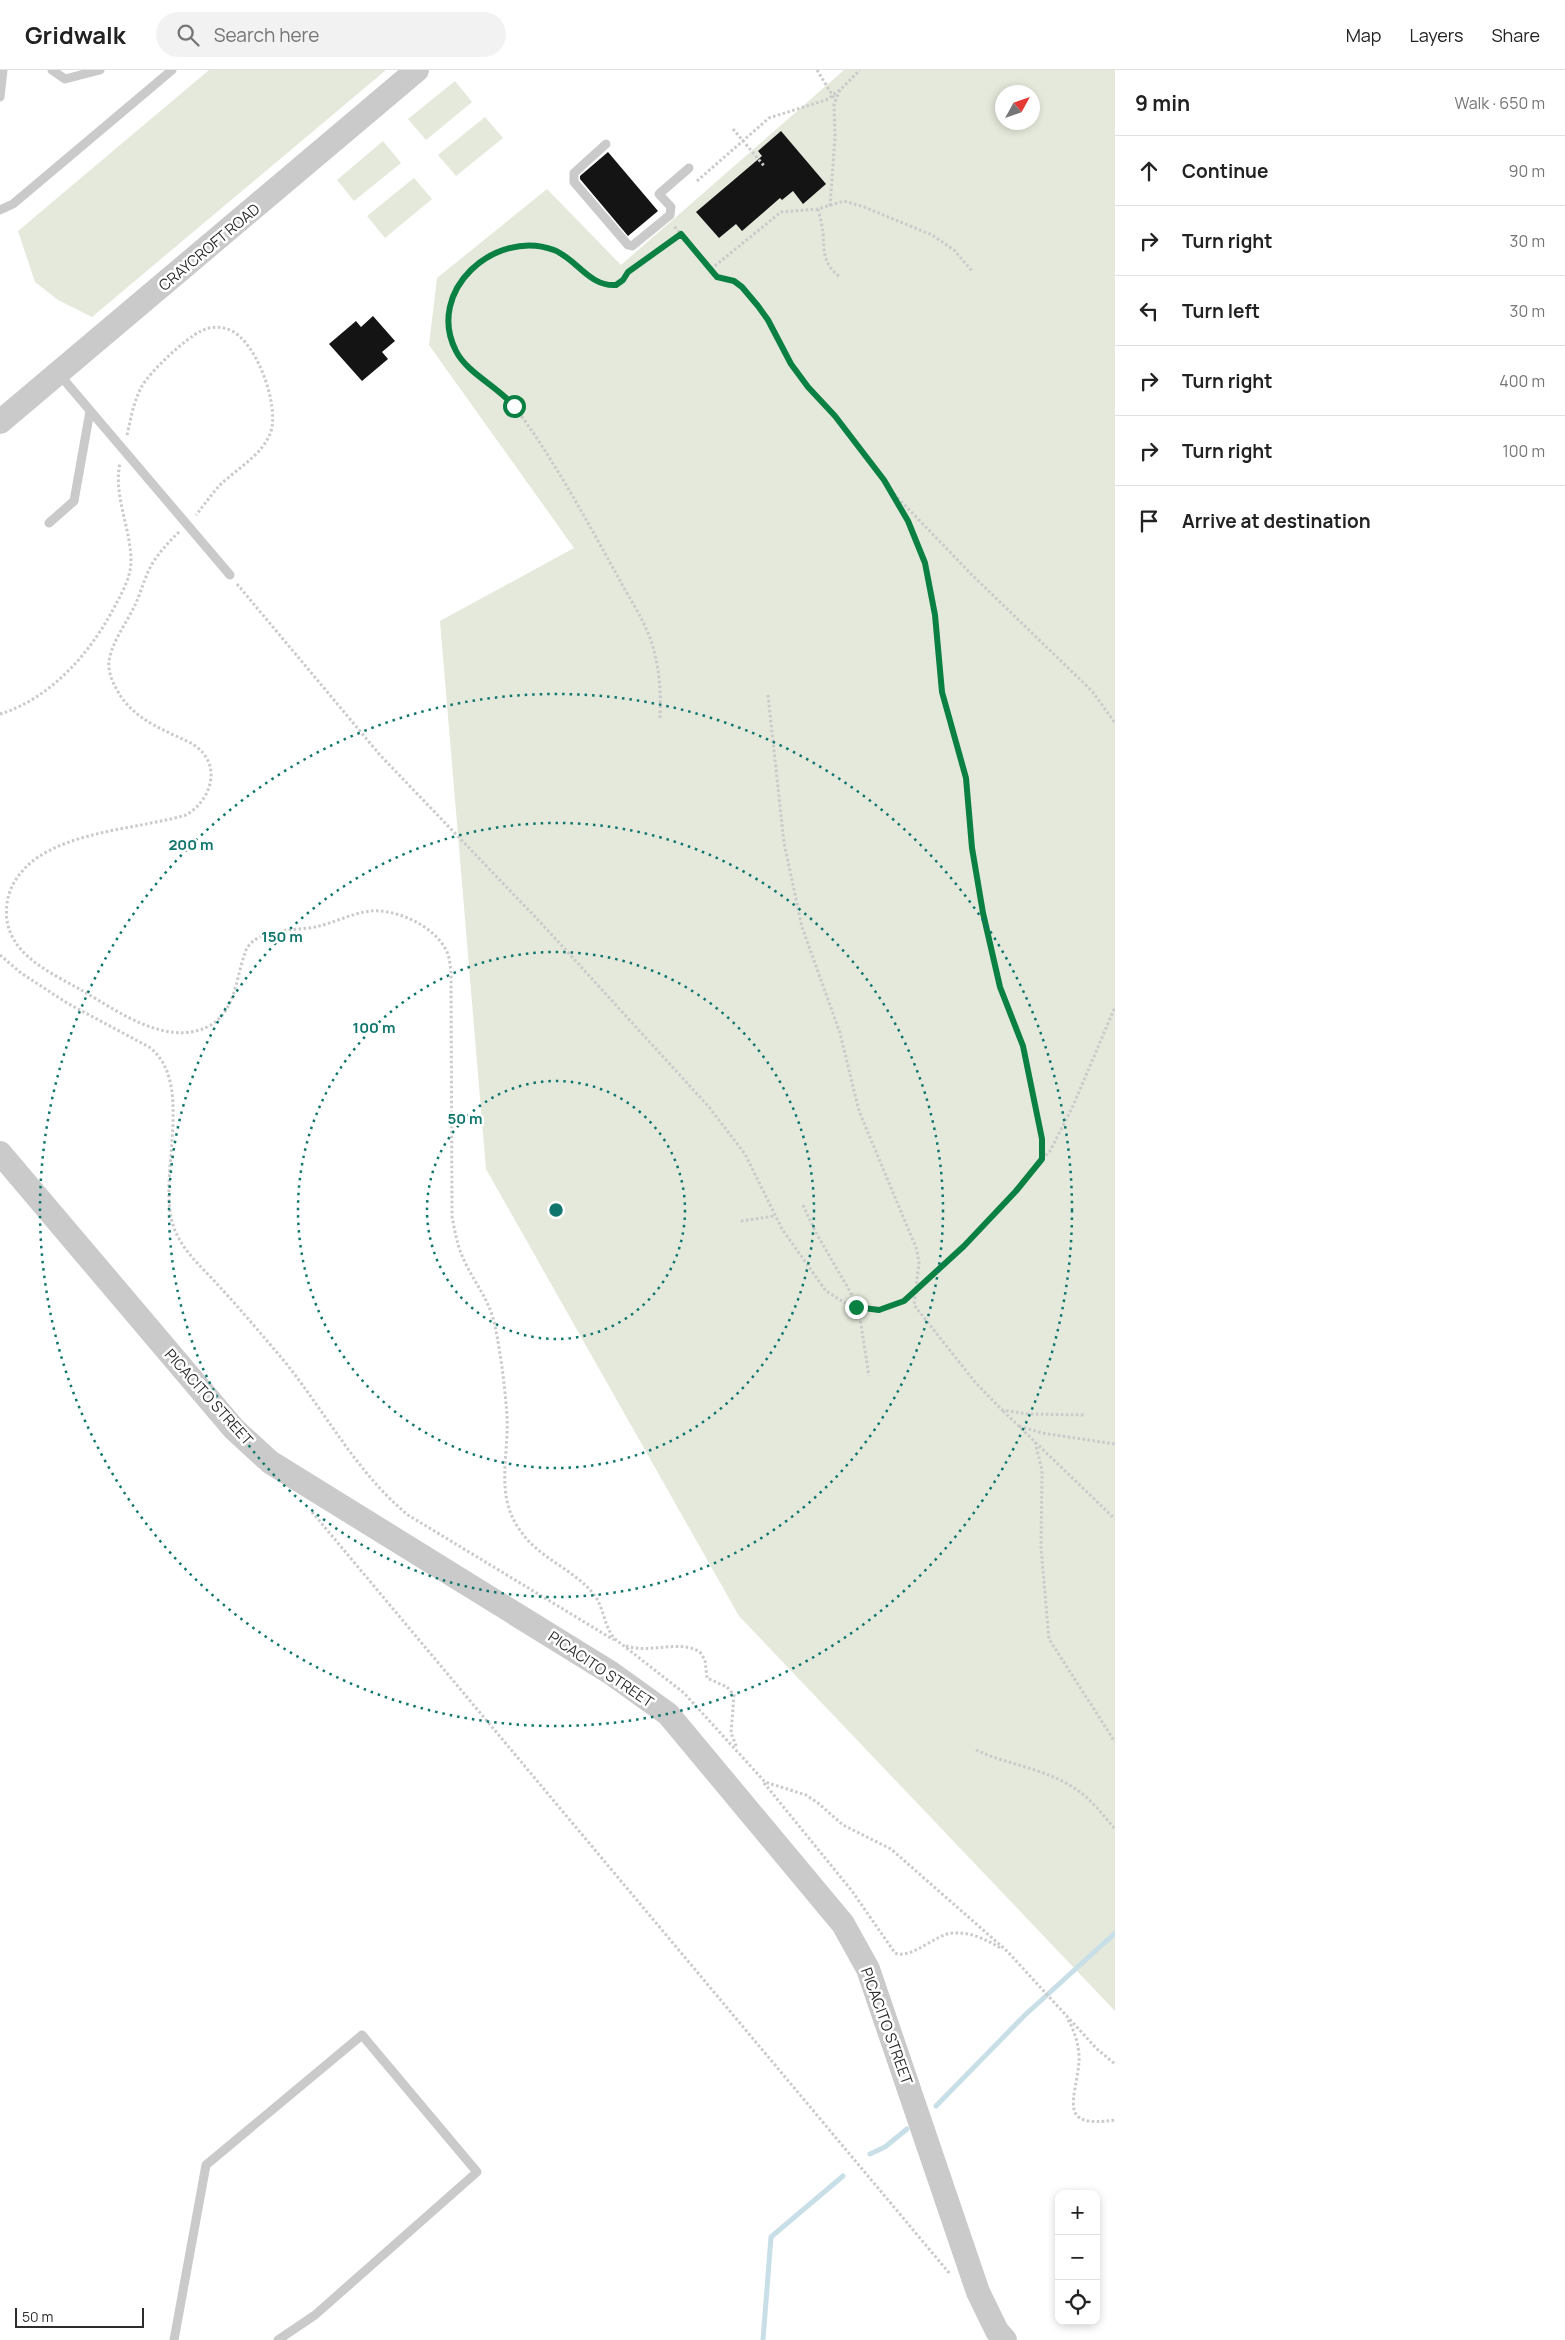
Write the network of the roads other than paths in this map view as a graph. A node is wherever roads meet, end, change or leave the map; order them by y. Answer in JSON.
{"nodes":[{"id":1,"x":3,"y":70,"type":"edge"},
{"id":2,"x":52,"y":70,"type":"edge"},
{"id":3,"x":100,"y":70,"type":"edge"},
{"id":4,"x":172,"y":70,"type":"edge"},
{"id":5,"x":417,"y":70,"type":"edge"},
{"id":6,"x":0,"y":96,"type":"edge"},
{"id":7,"x":606,"y":144,"type":"dead end"},
{"id":8,"x":689,"y":168,"type":"dead end"},
{"id":9,"x":0,"y":210,"type":"edge"},
{"id":10,"x":58,"y":372,"type":"junction"},
{"id":11,"x":90,"y":411,"type":"junction"},
{"id":12,"x":0,"y":422,"type":"edge"},
{"id":13,"x":49,"y":523,"type":"dead end"},
{"id":14,"x":230,"y":575,"type":"road end"},
{"id":15,"x":0,"y":1153,"type":"edge"},
{"id":16,"x":174,"y":2340,"type":"edge"},
{"id":17,"x":278,"y":2340,"type":"edge"},
{"id":18,"x":1004,"y":2340,"type":"edge"}],
"edges":[{"from":1,"to":6,"type":"lane"},
{"from":2,"to":3,"type":"lane"},
{"from":4,"to":9,"type":"lane"},
{"from":5,"to":10,"type":"street","name":"CRAYCROFT ROAD"},
{"from":7,"to":8,"type":"lane"},
{"from":10,"to":11,"type":"lane"},
{"from":10,"to":12,"type":"street","name":"CRAYCROFT ROAD"},
{"from":11,"to":13,"type":"lane"},
{"from":11,"to":14,"type":"lane"},
{"from":15,"to":18,"type":"street","name":"PICACITO STREET"},
{"from":16,"to":17,"type":"lane"}]}
